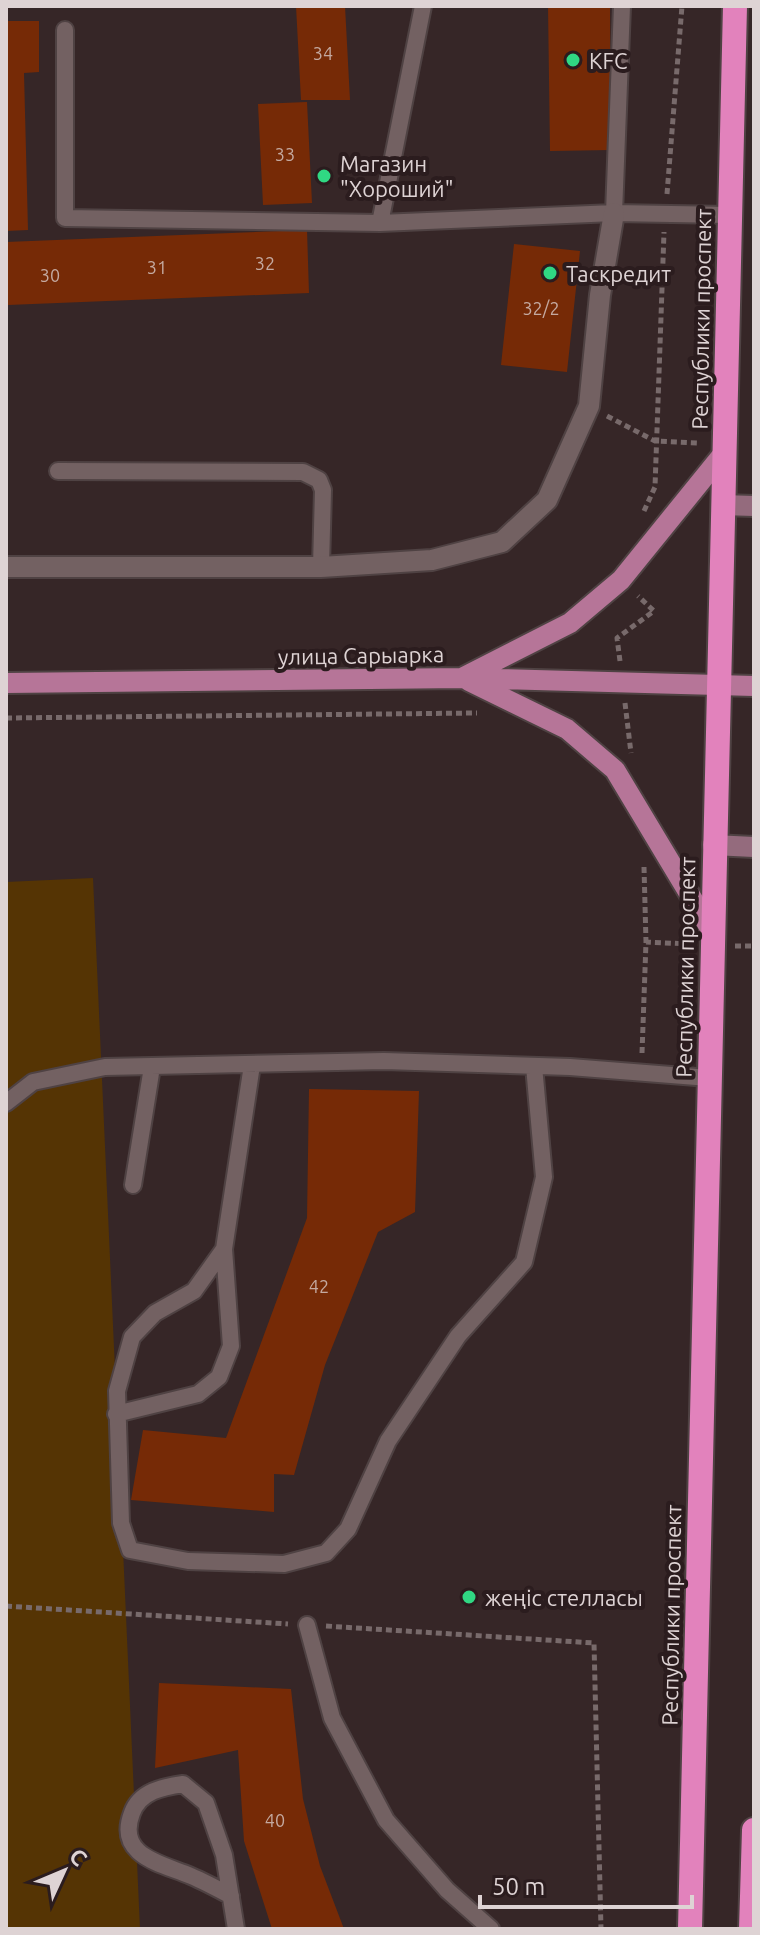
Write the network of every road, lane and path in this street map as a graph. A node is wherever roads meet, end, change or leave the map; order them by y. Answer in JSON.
{"nodes":[{"id":1,"x":423,"y":6,"type":"edge"},
{"id":2,"x":622,"y":6,"type":"edge"},
{"id":3,"x":735,"y":6,"type":"edge"},
{"id":4,"x":65,"y":30,"type":"dead end"},
{"id":5,"x":614,"y":213,"type":"junction"},
{"id":6,"x":729,"y":215,"type":"junction"},
{"id":7,"x":380,"y":223,"type":"junction"},
{"id":8,"x":589,"y":406,"type":"junction"},
{"id":9,"x":724,"y":449,"type":"junction"},
{"id":10,"x":58,"y":471,"type":"dead end"},
{"id":11,"x":722,"y":505,"type":"junction"},
{"id":12,"x":754,"y":506,"type":"edge"},
{"id":13,"x":6,"y":567,"type":"edge"},
{"id":14,"x":321,"y":567,"type":"junction"},
{"id":15,"x":462,"y":678,"type":"junction"},
{"id":16,"x":6,"y":683,"type":"edge"},
{"id":17,"x":716,"y":684,"type":"junction"},
{"id":18,"x":754,"y":686,"type":"edge"},
{"id":19,"x":490,"y":712,"type":"dead end"},
{"id":20,"x":6,"y":718,"type":"edge"},
{"id":21,"x":713,"y":845,"type":"junction"},
{"id":22,"x":754,"y":847,"type":"edge"},
{"id":23,"x":711,"y":937,"type":"junction"},
{"id":24,"x":754,"y":946,"type":"edge"},
{"id":25,"x":252,"y":1065,"type":"junction"},
{"id":26,"x":534,"y":1066,"type":"junction"},
{"id":27,"x":152,"y":1067,"type":"junction"},
{"id":28,"x":642,"y":1073,"type":"junction"},
{"id":29,"x":709,"y":1078,"type":"junction"},
{"id":30,"x":6,"y":1103,"type":"edge"},
{"id":31,"x":133,"y":1185,"type":"dead end"},
{"id":32,"x":224,"y":1249,"type":"junction"},
{"id":33,"x":116,"y":1414,"type":"junction"},
{"id":34,"x":6,"y":1606,"type":"edge"},
{"id":35,"x":307,"y":1625,"type":"junction"},
{"id":36,"x":754,"y":1830,"type":"edge"},
{"id":37,"x":231,"y":1896,"type":"junction"},
{"id":38,"x":236,"y":1929,"type":"edge"},
{"id":39,"x":491,"y":1929,"type":"edge"},
{"id":40,"x":601,"y":1929,"type":"edge"},
{"id":41,"x":690,"y":1929,"type":"edge"},
{"id":42,"x":751,"y":1929,"type":"edge"}],
"edges":[{"from":1,"to":7,"type":"lane"},
{"from":2,"to":5,"type":"lane"},
{"from":3,"to":6,"type":"highway","name":"Республики проспект"},
{"from":4,"to":7,"type":"lane"},
{"from":5,"to":6,"type":"lane"},
{"from":5,"to":7,"type":"lane"},
{"from":5,"to":8,"type":"street"},
{"from":6,"to":9,"type":"highway","name":"Республики проспект"},
{"from":8,"to":9,"type":"path"},
{"from":8,"to":14,"type":"street"},
{"from":9,"to":11,"type":"highway","name":"Республики проспект"},
{"from":9,"to":15,"type":"main road"},
{"from":10,"to":14,"type":"lane"},
{"from":11,"to":12,"type":"main road"},
{"from":11,"to":17,"type":"highway","name":"Республики проспект"},
{"from":13,"to":14,"type":"street"},
{"from":15,"to":16,"type":"main road","name":"улица Сарыарка"},
{"from":15,"to":17,"type":"main road","name":"улица Сарыарка"},
{"from":15,"to":23,"type":"main road"},
{"from":17,"to":18,"type":"main road","name":"улица Сарыарка"},
{"from":17,"to":21,"type":"highway","name":"Республики проспект"},
{"from":19,"to":20,"type":"path"},
{"from":21,"to":22,"type":"main road"},
{"from":21,"to":23,"type":"highway","name":"Республики проспект"},
{"from":23,"to":24,"type":"path"},
{"from":23,"to":28,"type":"path"},
{"from":23,"to":29,"type":"highway","name":"Республики проспект"},
{"from":25,"to":26,"type":"lane"},
{"from":25,"to":27,"type":"lane"},
{"from":25,"to":32,"type":"lane"},
{"from":26,"to":28,"type":"lane"},
{"from":26,"to":33,"type":"lane"},
{"from":27,"to":30,"type":"lane"},
{"from":27,"to":31,"type":"lane"},
{"from":28,"to":29,"type":"lane"},
{"from":29,"to":41,"type":"highway","name":"Республики проспект"},
{"from":32,"to":33,"type":"lane"},
{"from":32,"to":33,"type":"lane"},
{"from":34,"to":35,"type":"path"},
{"from":35,"to":39,"type":"lane"},
{"from":35,"to":40,"type":"path"},
{"from":36,"to":42,"type":"highway"},
{"from":37,"to":37,"type":"lane"},
{"from":37,"to":38,"type":"lane"}]}
